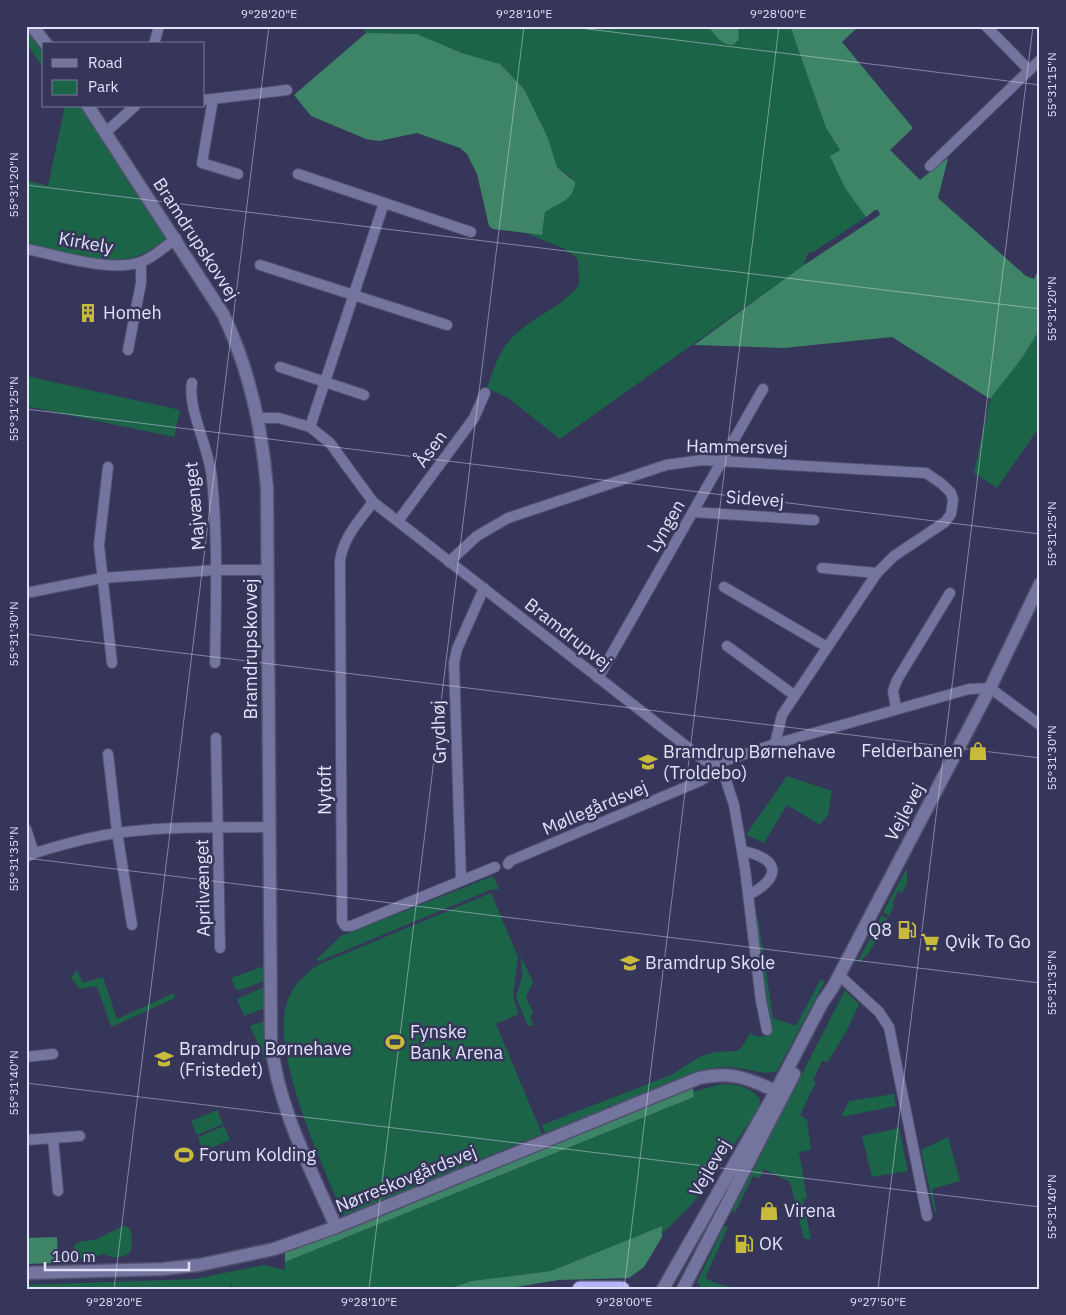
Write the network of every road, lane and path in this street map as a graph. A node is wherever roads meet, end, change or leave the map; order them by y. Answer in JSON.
{"nodes":[{"id":1,"x":32,"y":26,"type":"edge"},
{"id":2,"x":986,"y":26,"type":"edge"},
{"id":3,"x":156,"y":27,"type":"edge"},
{"id":4,"x":44,"y":42,"type":"edge"},
{"id":5,"x":154,"y":42,"type":"edge"},
{"id":6,"x":1040,"y":60,"type":"edge"},
{"id":7,"x":1029,"y":70,"type":"junction"},
{"id":8,"x":287,"y":90,"type":"dead end"},
{"id":9,"x":208,"y":99,"type":"edge"},
{"id":10,"x":89,"y":108,"type":"edge"},
{"id":11,"x":133,"y":108,"type":"edge"},
{"id":12,"x":106,"y":132,"type":"junction"},
{"id":13,"x":930,"y":166,"type":"dead end"},
{"id":14,"x":238,"y":174,"type":"dead end"},
{"id":15,"x":298,"y":174,"type":"dead end"},
{"id":16,"x":384,"y":203,"type":"junction"},
{"id":17,"x":471,"y":232,"type":"dead end"},
{"id":18,"x":176,"y":238,"type":"junction"},
{"id":19,"x":26,"y":248,"type":"edge"},
{"id":20,"x":141,"y":262,"type":"junction"},
{"id":21,"x":260,"y":265,"type":"dead end"},
{"id":22,"x":354,"y":296,"type":"junction"},
{"id":23,"x":447,"y":325,"type":"dead end"},
{"id":24,"x":128,"y":350,"type":"dead end"},
{"id":25,"x":280,"y":367,"type":"dead end"},
{"id":26,"x":324,"y":382,"type":"junction"},
{"id":27,"x":192,"y":383,"type":"dead end"},
{"id":28,"x":763,"y":389,"type":"dead end"},
{"id":29,"x":485,"y":393,"type":"dead end"},
{"id":30,"x":364,"y":395,"type":"dead end"},
{"id":31,"x":258,"y":418,"type":"junction"},
{"id":32,"x":310,"y":427,"type":"junction"},
{"id":33,"x":723,"y":460,"type":"junction"},
{"id":34,"x":108,"y":467,"type":"dead end"},
{"id":35,"x":373,"y":502,"type":"junction"},
{"id":36,"x":693,"y":512,"type":"junction"},
{"id":37,"x":814,"y":520,"type":"dead end"},
{"id":38,"x":398,"y":521,"type":"junction"},
{"id":39,"x":449,"y":562,"type":"junction"},
{"id":40,"x":822,"y":568,"type":"dead end"},
{"id":41,"x":216,"y":570,"type":"junction"},
{"id":42,"x":267,"y":570,"type":"junction"},
{"id":43,"x":877,"y":573,"type":"junction"},
{"id":44,"x":102,"y":578,"type":"junction"},
{"id":45,"x":1040,"y":584,"type":"edge"},
{"id":46,"x":724,"y":587,"type":"dead end"},
{"id":47,"x":484,"y":588,"type":"junction"},
{"id":48,"x":26,"y":593,"type":"edge"},
{"id":49,"x":950,"y":593,"type":"dead end"},
{"id":50,"x":728,"y":646,"type":"dead end"},
{"id":51,"x":827,"y":647,"type":"junction"},
{"id":52,"x":112,"y":663,"type":"dead end"},
{"id":53,"x":216,"y":663,"type":"dead end"},
{"id":54,"x":598,"y":678,"type":"junction"},
{"id":55,"x":990,"y":688,"type":"junction"},
{"id":56,"x":794,"y":696,"type":"junction"},
{"id":57,"x":896,"y":708,"type":"junction"},
{"id":58,"x":1040,"y":724,"type":"edge"},
{"id":59,"x":216,"y":738,"type":"dead end"},
{"id":60,"x":775,"y":744,"type":"junction"},
{"id":61,"x":108,"y":754,"type":"dead end"},
{"id":62,"x":715,"y":764,"type":"junction"},
{"id":63,"x":270,"y":827,"type":"junction"},
{"id":64,"x":218,"y":828,"type":"junction"},
{"id":65,"x":26,"y":829,"type":"edge"},
{"id":66,"x":117,"y":832,"type":"junction"},
{"id":67,"x":743,"y":851,"type":"junction"},
{"id":68,"x":30,"y":855,"type":"edge"},
{"id":69,"x":508,"y":864,"type":"dead end"},
{"id":70,"x":495,"y":867,"type":"dead end"},
{"id":71,"x":461,"y":880,"type":"junction"},
{"id":72,"x":749,"y":894,"type":"junction"},
{"id":73,"x":132,"y":925,"type":"dead end"},
{"id":74,"x":220,"y":948,"type":"dead end"},
{"id":75,"x":839,"y":975,"type":"junction"},
{"id":76,"x":768,"y":1030,"type":"dead end"},
{"id":77,"x":52,"y":1054,"type":"dead end"},
{"id":78,"x":26,"y":1057,"type":"edge"},
{"id":79,"x":780,"y":1093,"type":"junction"},
{"id":80,"x":80,"y":1136,"type":"dead end"},
{"id":81,"x":53,"y":1138,"type":"junction"},
{"id":82,"x":26,"y":1140,"type":"edge"},
{"id":83,"x":58,"y":1191,"type":"dead end"},
{"id":84,"x":927,"y":1216,"type":"dead end"},
{"id":85,"x":336,"y":1227,"type":"junction"},
{"id":86,"x":26,"y":1273,"type":"edge"},
{"id":87,"x":580,"y":1289,"type":"edge"},
{"id":88,"x":622,"y":1289,"type":"edge"},
{"id":89,"x":663,"y":1289,"type":"edge"},
{"id":90,"x":682,"y":1289,"type":"edge"}],
"edges":[{"from":1,"to":4,"type":"street"},
{"from":2,"to":7,"type":"street"},
{"from":3,"to":5,"type":"street"},
{"from":6,"to":7,"type":"street"},
{"from":7,"to":13,"type":"street"},
{"from":8,"to":9,"type":"street"},
{"from":9,"to":14,"type":"street"},
{"from":10,"to":12,"type":"street","name":"Bramdrupskovvej"},
{"from":11,"to":12,"type":"street"},
{"from":12,"to":18,"type":"street","name":"Bramdrupskovvej"},
{"from":15,"to":16,"type":"street"},
{"from":16,"to":17,"type":"street"},
{"from":16,"to":22,"type":"street"},
{"from":18,"to":20,"type":"street","name":"Kirkely"},
{"from":18,"to":31,"type":"street","name":"Bramdrupskovvej"},
{"from":19,"to":20,"type":"street","name":"Kirkely"},
{"from":20,"to":24,"type":"street"},
{"from":21,"to":22,"type":"street"},
{"from":22,"to":23,"type":"street"},
{"from":22,"to":26,"type":"street"},
{"from":25,"to":26,"type":"street"},
{"from":26,"to":30,"type":"street"},
{"from":26,"to":32,"type":"street"},
{"from":27,"to":41,"type":"street","name":"Majvænget"},
{"from":28,"to":33,"type":"street","name":"Lyngen"},
{"from":29,"to":38,"type":"street","name":"Åsen"},
{"from":31,"to":32,"type":"street","name":"Bramdrupvej"},
{"from":31,"to":42,"type":"street","name":"Bramdrupskovvej"},
{"from":32,"to":35,"type":"street","name":"Bramdrupvej"},
{"from":33,"to":36,"type":"street","name":"Lyngen"},
{"from":33,"to":39,"type":"street","name":"Hammersvej"},
{"from":33,"to":43,"type":"street","name":"Hammersvej"},
{"from":34,"to":44,"type":"street"},
{"from":35,"to":38,"type":"street","name":"Bramdrupvej"},
{"from":35,"to":71,"type":"street","name":"Nytoft"},
{"from":36,"to":37,"type":"street","name":"Sidevej"},
{"from":36,"to":54,"type":"street","name":"Lyngen"},
{"from":38,"to":39,"type":"street","name":"Bramdrupvej"},
{"from":39,"to":47,"type":"street","name":"Bramdrupvej"},
{"from":40,"to":43,"type":"street"},
{"from":41,"to":42,"type":"street","name":"Majvænget"},
{"from":41,"to":44,"type":"street","name":"Majvænget"},
{"from":41,"to":53,"type":"street","name":"Majvænget"},
{"from":42,"to":63,"type":"street","name":"Bramdrupskovvej"},
{"from":43,"to":51,"type":"street"},
{"from":44,"to":48,"type":"street","name":"Majvænget"},
{"from":44,"to":52,"type":"street"},
{"from":45,"to":55,"type":"street","name":"Vejlevej"},
{"from":46,"to":51,"type":"street"},
{"from":47,"to":54,"type":"street","name":"Bramdrupvej"},
{"from":47,"to":71,"type":"street","name":"Grydhøj"},
{"from":49,"to":57,"type":"street"},
{"from":50,"to":56,"type":"street"},
{"from":51,"to":56,"type":"street"},
{"from":54,"to":62,"type":"street","name":"Bramdrupvej"},
{"from":55,"to":57,"type":"street"},
{"from":55,"to":58,"type":"street"},
{"from":55,"to":75,"type":"street","name":"Vejlevej"},
{"from":56,"to":60,"type":"street"},
{"from":57,"to":60,"type":"street"},
{"from":59,"to":64,"type":"street","name":"Aprilvænget"},
{"from":60,"to":62,"type":"street"},
{"from":61,"to":66,"type":"street"},
{"from":62,"to":67,"type":"street"},
{"from":62,"to":69,"type":"street","name":"Møllegårdsvej"},
{"from":63,"to":64,"type":"street","name":"Aprilvænget"},
{"from":63,"to":85,"type":"street","name":"Bramdrupskovvej"},
{"from":64,"to":66,"type":"street","name":"Aprilvænget"},
{"from":64,"to":74,"type":"street","name":"Aprilvænget"},
{"from":65,"to":68,"type":"street","name":"Aprilvænget"},
{"from":66,"to":68,"type":"street","name":"Aprilvænget"},
{"from":66,"to":73,"type":"street"},
{"from":67,"to":72,"type":"street"},
{"from":67,"to":72,"type":"street"},
{"from":70,"to":71,"type":"street","name":"Nytoft"},
{"from":72,"to":76,"type":"street"},
{"from":75,"to":79,"type":"street","name":"Vejlevej"},
{"from":75,"to":84,"type":"street"},
{"from":77,"to":78,"type":"street"},
{"from":79,"to":85,"type":"street","name":"Nørreskovgårdsvej"},
{"from":79,"to":89,"type":"street","name":"Vejlevej"},
{"from":79,"to":90,"type":"street","name":"Vejlevej"},
{"from":80,"to":81,"type":"street"},
{"from":81,"to":82,"type":"street"},
{"from":81,"to":83,"type":"street"},
{"from":85,"to":86,"type":"street","name":"Nørreskovgårdsvej"},
{"from":87,"to":88,"type":"highway"}]}
